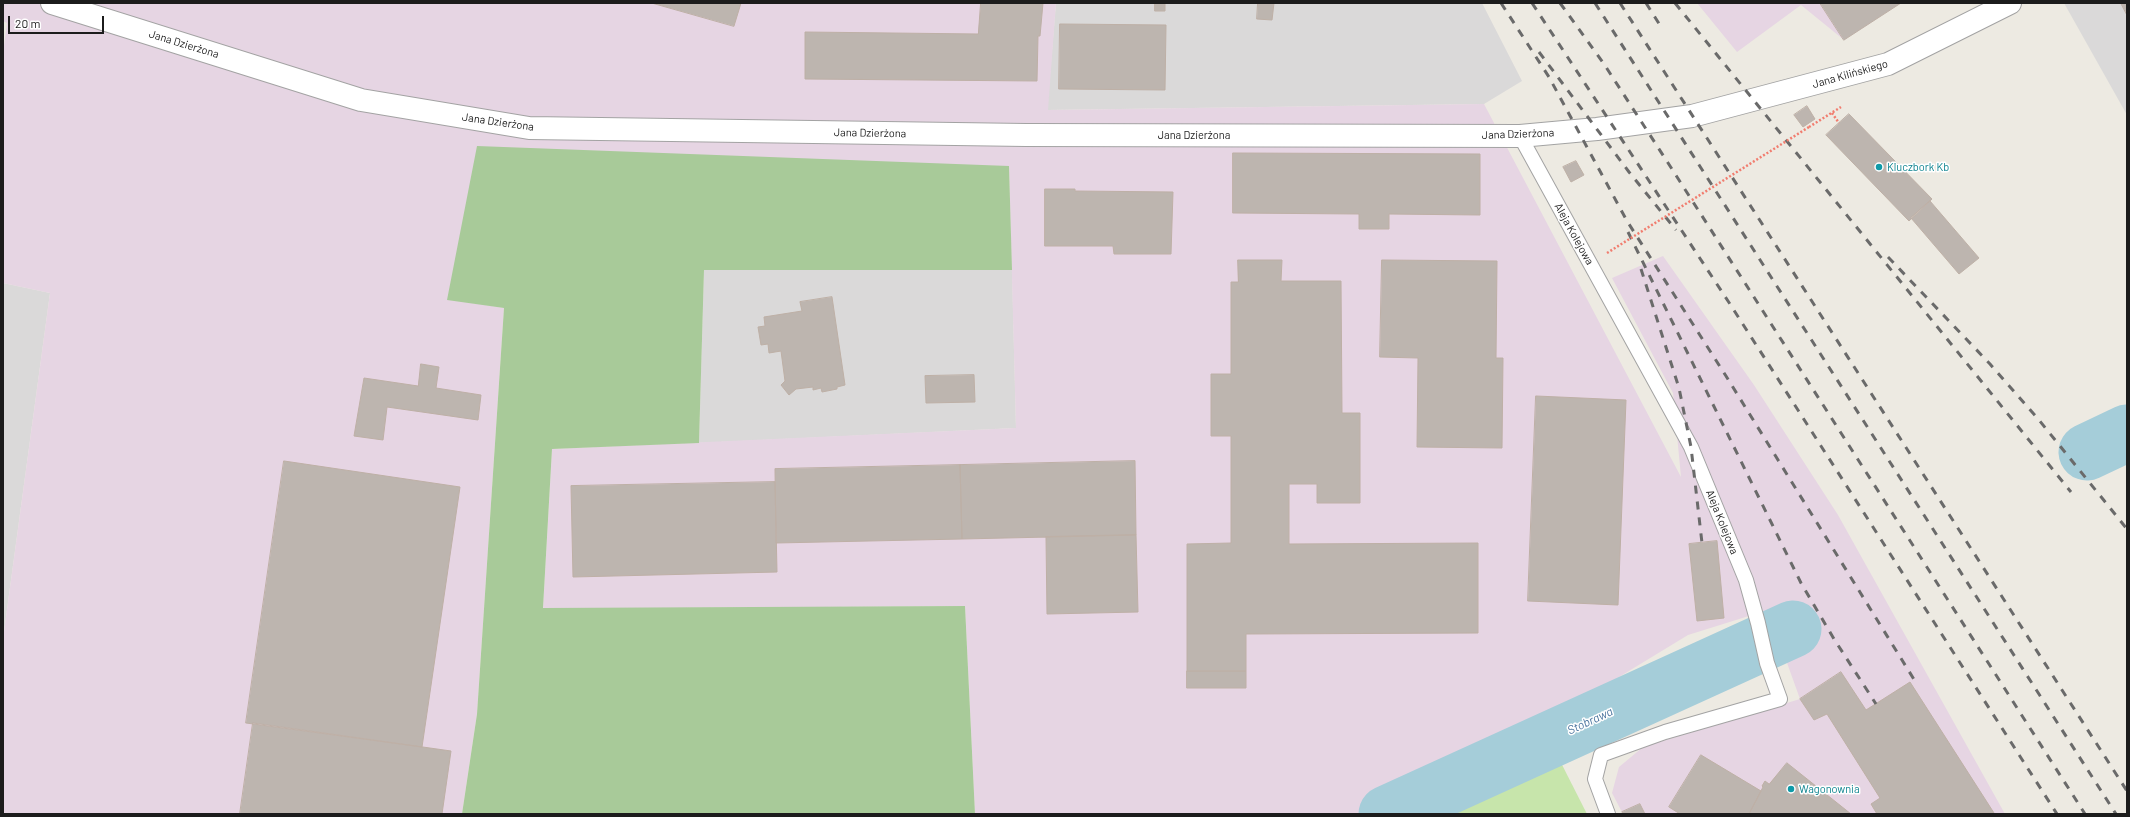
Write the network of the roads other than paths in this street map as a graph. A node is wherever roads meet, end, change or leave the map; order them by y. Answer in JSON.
{"nodes":[{"id":1,"x":52,"y":3,"type":"edge"},
{"id":2,"x":2010,"y":3,"type":"edge"},
{"id":3,"x":1703,"y":113,"type":"joint"},
{"id":4,"x":1520,"y":136,"type":"junction"},
{"id":5,"x":1608,"y":814,"type":"edge"}],
"edges":[{"from":1,"to":4,"type":"street","name":"Jana Dzierżona"},
{"from":2,"to":3,"type":"street","name":"Jana Kilińskiego"},
{"from":3,"to":4,"type":"street","name":"Jana Dzierżona"},
{"from":4,"to":5,"type":"lane","name":"Aleja Kolejowa"}]}
